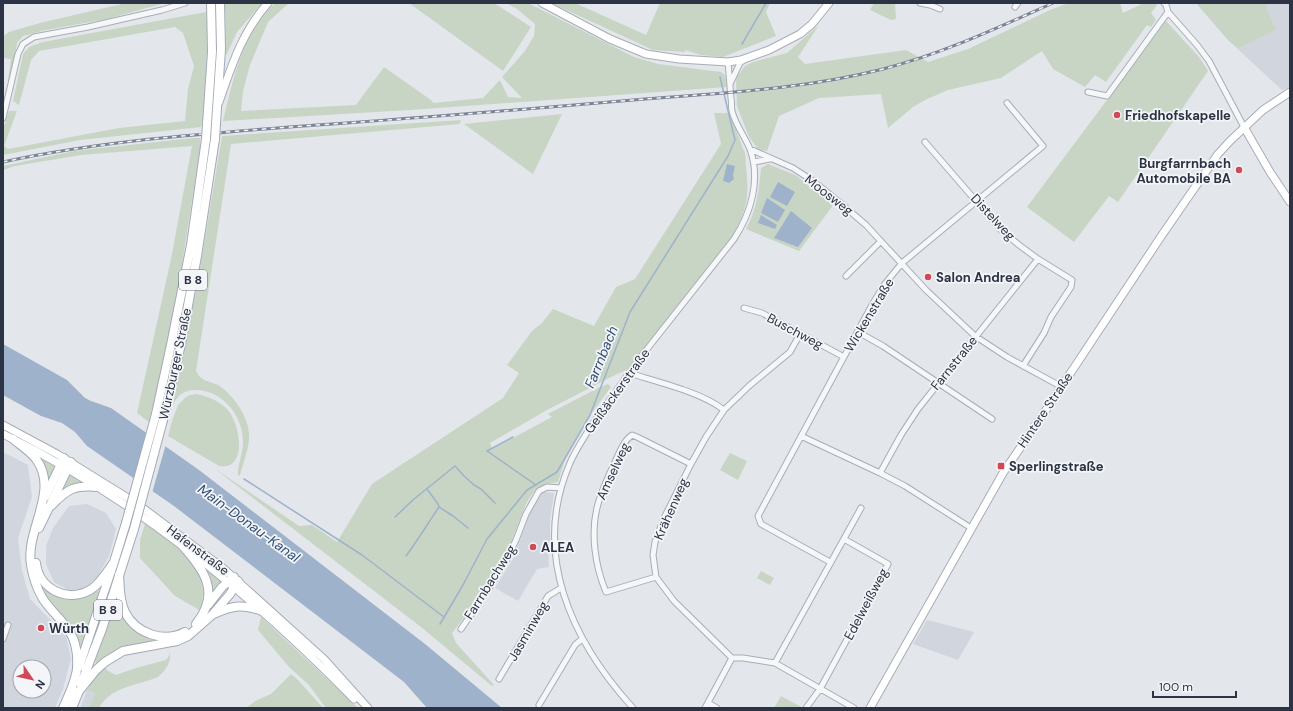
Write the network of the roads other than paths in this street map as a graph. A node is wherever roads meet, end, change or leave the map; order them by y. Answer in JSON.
{"nodes":[{"id":1,"x":185,"y":3,"type":"edge"},
{"id":2,"x":210,"y":3,"type":"edge"},
{"id":3,"x":220,"y":3,"type":"edge"},
{"id":4,"x":268,"y":3,"type":"edge"},
{"id":5,"x":542,"y":3,"type":"edge"},
{"id":6,"x":829,"y":3,"type":"edge"},
{"id":7,"x":920,"y":3,"type":"edge"},
{"id":8,"x":1165,"y":4,"type":"edge"},
{"id":9,"x":940,"y":9,"type":"dead end"},
{"id":10,"x":1168,"y":12,"type":"junction"},
{"id":11,"x":748,"y":57,"type":"junction"},
{"id":12,"x":728,"y":62,"type":"junction"},
{"id":13,"x":730,"y":85,"type":"junction"},
{"id":14,"x":1088,"y":92,"type":"dead end"},
{"id":15,"x":1290,"y":92,"type":"edge"},
{"id":16,"x":1007,"y":103,"type":"dead end"},
{"id":17,"x":217,"y":106,"type":"junction"},
{"id":18,"x":3,"y":118,"type":"edge"},
{"id":19,"x":1244,"y":127,"type":"junction"},
{"id":20,"x":925,"y":142,"type":"dead end"},
{"id":21,"x":750,"y":149,"type":"junction"},
{"id":22,"x":771,"y":159,"type":"junction"},
{"id":23,"x":754,"y":162,"type":"junction"},
{"id":24,"x":977,"y":202,"type":"junction"},
{"id":25,"x":1290,"y":202,"type":"edge"},
{"id":26,"x":881,"y":241,"type":"junction"},
{"id":27,"x":1038,"y":258,"type":"junction"},
{"id":28,"x":902,"y":263,"type":"junction"},
{"id":29,"x":846,"y":276,"type":"dead end"},
{"id":30,"x":744,"y":308,"type":"dead end"},
{"id":31,"x":858,"y":332,"type":"junction"},
{"id":32,"x":800,"y":334,"type":"junction"},
{"id":33,"x":975,"y":336,"type":"junction"},
{"id":34,"x":844,"y":357,"type":"junction"},
{"id":35,"x":1023,"y":366,"type":"junction"},
{"id":36,"x":629,"y":373,"type":"junction"},
{"id":37,"x":938,"y":383,"type":"junction"},
{"id":38,"x":1062,"y":387,"type":"junction"},
{"id":39,"x":724,"y":410,"type":"junction"},
{"id":40,"x":992,"y":418,"type":"dead end"},
{"id":41,"x":3,"y":425,"type":"edge"},
{"id":42,"x":3,"y":434,"type":"edge"},
{"id":43,"x":802,"y":436,"type":"junction"},
{"id":44,"x":13,"y":439,"type":"junction"},
{"id":45,"x":66,"y":463,"type":"junction"},
{"id":46,"x":691,"y":464,"type":"junction"},
{"id":47,"x":880,"y":473,"type":"junction"},
{"id":48,"x":97,"y":487,"type":"junction"},
{"id":49,"x":561,"y":488,"type":"junction"},
{"id":50,"x":44,"y":498,"type":"junction"},
{"id":51,"x":861,"y":508,"type":"dead end"},
{"id":52,"x":47,"y":510,"type":"junction"},
{"id":53,"x":971,"y":528,"type":"junction"},
{"id":54,"x":844,"y":539,"type":"junction"},
{"id":55,"x":180,"y":543,"type":"junction"},
{"id":56,"x":114,"y":562,"type":"junction"},
{"id":57,"x":830,"y":562,"type":"junction"},
{"id":58,"x":120,"y":575,"type":"junction"},
{"id":59,"x":656,"y":577,"type":"junction"},
{"id":60,"x":233,"y":582,"type":"junction"},
{"id":61,"x":561,"y":588,"type":"junction"},
{"id":62,"x":207,"y":606,"type":"junction"},
{"id":63,"x":262,"y":611,"type":"junction"},
{"id":64,"x":212,"y":615,"type":"junction"},
{"id":65,"x":8,"y":626,"type":"dead end"},
{"id":66,"x":461,"y":629,"type":"dead end"},
{"id":67,"x":3,"y":639,"type":"edge"},
{"id":68,"x":582,"y":639,"type":"junction"},
{"id":69,"x":732,"y":658,"type":"junction"},
{"id":70,"x":775,"y":663,"type":"junction"},
{"id":71,"x":77,"y":673,"type":"junction"},
{"id":72,"x":499,"y":679,"type":"dead end"},
{"id":73,"x":820,"y":689,"type":"junction"},
{"id":74,"x":79,"y":691,"type":"junction"},
{"id":75,"x":538,"y":705,"type":"dead end"},
{"id":76,"x":706,"y":705,"type":"edge"},
{"id":77,"x":63,"y":708,"type":"edge"},
{"id":78,"x":72,"y":708,"type":"edge"},
{"id":79,"x":363,"y":708,"type":"edge"},
{"id":80,"x":368,"y":708,"type":"edge"},
{"id":81,"x":633,"y":708,"type":"edge"},
{"id":82,"x":717,"y":708,"type":"edge"},
{"id":83,"x":806,"y":708,"type":"edge"},
{"id":84,"x":854,"y":708,"type":"edge"},
{"id":85,"x":870,"y":708,"type":"edge"}],
"edges":[{"from":1,"to":18,"type":"street"},
{"from":2,"to":56,"type":"main road","name":"Würzburger Straße","number":"B 8","bridge":true},
{"from":3,"to":17,"type":"main road","name":"Würzburger Straße","number":"B 8"},
{"from":4,"to":17,"type":"street"},
{"from":5,"to":12,"type":"street"},
{"from":6,"to":11,"type":"street"},
{"from":7,"to":9,"type":"street"},
{"from":8,"to":10,"type":"street"},
{"from":10,"to":14,"type":"street"},
{"from":10,"to":19,"type":"street"},
{"from":11,"to":12,"type":"street"},
{"from":11,"to":13,"type":"street","name":"Geißäckerstraße"},
{"from":12,"to":13,"type":"street","name":"Geißäckerstraße"},
{"from":13,"to":21,"type":"street","name":"Geißäckerstraße"},
{"from":15,"to":19,"type":"street","name":"Hintere Straße"},
{"from":16,"to":24,"type":"street","name":"Wickenstraße"},
{"from":17,"to":58,"type":"main road","name":"Würzburger Straße","number":"B 8","bridge":true},
{"from":19,"to":25,"type":"street"},
{"from":19,"to":38,"type":"street","name":"Hintere Straße"},
{"from":20,"to":24,"type":"street","name":"Distelweg"},
{"from":21,"to":22,"type":"street","name":"Moosweg"},
{"from":21,"to":23,"type":"street","name":"Geißäckerstraße"},
{"from":22,"to":23,"type":"street"},
{"from":22,"to":26,"type":"street","name":"Moosweg"},
{"from":23,"to":36,"type":"street","name":"Geißäckerstraße"},
{"from":24,"to":27,"type":"street","name":"Distelweg"},
{"from":24,"to":28,"type":"street","name":"Wickenstraße"},
{"from":26,"to":28,"type":"street","name":"Moosweg"},
{"from":26,"to":29,"type":"street"},
{"from":27,"to":33,"type":"street","name":"Farnstraße"},
{"from":27,"to":35,"type":"street","name":"Distelweg"},
{"from":28,"to":31,"type":"street","name":"Wickenstraße"},
{"from":28,"to":33,"type":"street","name":"Moosweg"},
{"from":30,"to":32,"type":"street","name":"Buschweg"},
{"from":31,"to":34,"type":"street","name":"Wickenstraße"},
{"from":31,"to":37,"type":"street"},
{"from":32,"to":34,"type":"street","name":"Buschweg"},
{"from":32,"to":39,"type":"street","name":"Krähenweg"},
{"from":33,"to":35,"type":"street","name":"Moosweg"},
{"from":33,"to":37,"type":"street","name":"Farnstraße"},
{"from":34,"to":43,"type":"street","name":"Wickenstraße"},
{"from":35,"to":38,"type":"street","name":"Moosweg"},
{"from":36,"to":39,"type":"street"},
{"from":36,"to":49,"type":"street","name":"Geißäckerstraße"},
{"from":37,"to":40,"type":"street"},
{"from":37,"to":47,"type":"street","name":"Farnstraße"},
{"from":38,"to":53,"type":"street","name":"Hintere Straße"},
{"from":39,"to":46,"type":"street","name":"Krähenweg"},
{"from":41,"to":45,"type":"street","name":"Hafenstraße"},
{"from":42,"to":44,"type":"street","name":"Hafenstraße"},
{"from":43,"to":47,"type":"street"},
{"from":43,"to":57,"type":"street","name":"Wickenstraße"},
{"from":44,"to":45,"type":"street","name":"Hafenstraße"},
{"from":44,"to":50,"type":"main road"},
{"from":45,"to":48,"type":"street","name":"Hafenstraße"},
{"from":45,"to":50,"type":"main road"},
{"from":45,"to":52,"type":"main road"},
{"from":45,"to":60,"type":"street","name":"Hafenstraße"},
{"from":46,"to":59,"type":"street","name":"Krähenweg"},
{"from":46,"to":59,"type":"street","name":"Amselweg"},
{"from":47,"to":53,"type":"street"},
{"from":48,"to":52,"type":"main road"},
{"from":48,"to":55,"type":"street","name":"Hafenstraße"},
{"from":49,"to":61,"type":"street","name":"Geißäckerstraße"},
{"from":49,"to":66,"type":"street","name":"Farrnbachweg"},
{"from":50,"to":71,"type":"main road"},
{"from":51,"to":54,"type":"street"},
{"from":52,"to":56,"type":"main road"},
{"from":53,"to":85,"type":"street","name":"Hintere Straße"},
{"from":54,"to":57,"type":"street"},
{"from":54,"to":73,"type":"street","name":"Edelweißweg"},
{"from":55,"to":60,"type":"street","name":"Hafenstraße"},
{"from":55,"to":62,"type":"main road"},
{"from":56,"to":71,"type":"main road","name":"Würzburger Straße","number":"B 8"},
{"from":57,"to":70,"type":"street"},
{"from":58,"to":62,"type":"main road"},
{"from":58,"to":74,"type":"main road","name":"Würzburger Straße","number":"B 8"},
{"from":59,"to":69,"type":"street","name":"Krähenweg"},
{"from":60,"to":62,"type":"main road"},
{"from":60,"to":63,"type":"street","name":"Hafenstraße"},
{"from":60,"to":64,"type":"main road"},
{"from":60,"to":80,"type":"street","name":"Hafenstraße"},
{"from":61,"to":68,"type":"street","name":"Geißäckerstraße"},
{"from":61,"to":72,"type":"street","name":"Jasminweg"},
{"from":63,"to":64,"type":"main road"},
{"from":63,"to":79,"type":"street","name":"Hafenstraße"},
{"from":64,"to":74,"type":"main road"},
{"from":65,"to":67,"type":"street"},
{"from":68,"to":75,"type":"street"},
{"from":68,"to":81,"type":"street","name":"Geißäckerstraße"},
{"from":69,"to":70,"type":"street"},
{"from":69,"to":76,"type":"street"},
{"from":70,"to":73,"type":"street"},
{"from":71,"to":77,"type":"main road","number":"B 8"},
{"from":73,"to":83,"type":"street"},
{"from":73,"to":84,"type":"street"},
{"from":74,"to":78,"type":"main road","number":"B 8"},
{"from":76,"to":82,"type":"street"}]}
